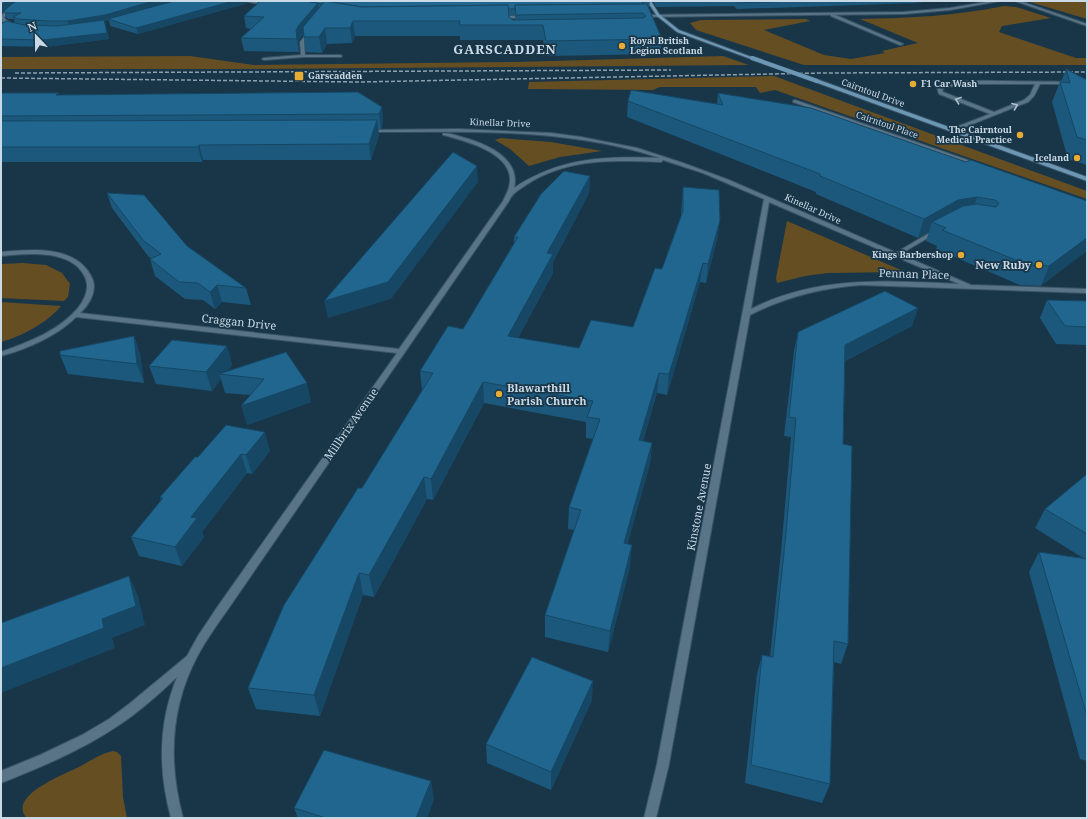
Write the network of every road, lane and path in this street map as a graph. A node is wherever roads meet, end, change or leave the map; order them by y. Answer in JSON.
{"nodes":[{"id":1,"x":27,"y":1,"type":"edge"},
{"id":2,"x":246,"y":1,"type":"edge"},
{"id":3,"x":649,"y":1,"type":"edge"},
{"id":4,"x":998,"y":1,"type":"edge"},
{"id":5,"x":1017,"y":1,"type":"edge"},
{"id":6,"x":275,"y":6,"type":"edge"},
{"id":7,"x":658,"y":15,"type":"junction"},
{"id":8,"x":832,"y":15,"type":"junction"},
{"id":9,"x":635,"y":16,"type":"edge"},
{"id":10,"x":512,"y":17,"type":"junction"},
{"id":11,"x":535,"y":17,"type":"edge"},
{"id":12,"x":496,"y":18,"type":"edge"},
{"id":13,"x":512,"y":25,"type":"edge"},
{"id":14,"x":1087,"y":25,"type":"edge"},
{"id":15,"x":314,"y":26,"type":"edge"},
{"id":16,"x":17,"y":27,"type":"edge"},
{"id":17,"x":901,"y":44,"type":"dead end"},
{"id":18,"x":303,"y":56,"type":"junction"},
{"id":19,"x":340,"y":56,"type":"dead end"},
{"id":20,"x":264,"y":59,"type":"dead end"},
{"id":21,"x":1038,"y":83,"type":"junction"},
{"id":22,"x":1087,"y":83,"type":"edge"},
{"id":23,"x":795,"y":101,"type":"dead end"},
{"id":24,"x":995,"y":114,"type":"junction"},
{"id":25,"x":953,"y":130,"type":"junction"},
{"id":26,"x":363,"y":131,"type":"edge"},
{"id":27,"x":431,"y":131,"type":"junction"},
{"id":28,"x":676,"y":161,"type":"junction"},
{"id":29,"x":982,"y":167,"type":"edge"},
{"id":30,"x":1087,"y":179,"type":"edge"},
{"id":31,"x":512,"y":192,"type":"junction"},
{"id":32,"x":767,"y":199,"type":"junction"},
{"id":33,"x":943,"y":227,"type":"edge"},
{"id":34,"x":1,"y":254,"type":"edge"},
{"id":35,"x":895,"y":255,"type":"junction"},
{"id":36,"x":969,"y":286,"type":"junction"},
{"id":37,"x":1087,"y":290,"type":"edge"},
{"id":38,"x":746,"y":314,"type":"junction"},
{"id":39,"x":75,"y":315,"type":"junction"},
{"id":40,"x":402,"y":351,"type":"junction"},
{"id":41,"x":1,"y":354,"type":"edge"},
{"id":42,"x":192,"y":657,"type":"junction"},
{"id":43,"x":1,"y":777,"type":"edge"},
{"id":44,"x":177,"y":818,"type":"edge"},
{"id":45,"x":650,"y":818,"type":"edge"}],
"edges":[{"from":1,"to":16,"type":"street"},
{"from":2,"to":6,"type":"street"},
{"from":3,"to":7,"type":"street","name":"Cairntoul Drive"},
{"from":4,"to":8,"type":"street"},
{"from":5,"to":14,"type":"street"},
{"from":7,"to":8,"type":"street"},
{"from":7,"to":9,"type":"street"},
{"from":7,"to":25,"type":"street","name":"Cairntoul Drive","bridge":true},
{"from":8,"to":17,"type":"street"},
{"from":10,"to":11,"type":"street"},
{"from":10,"to":12,"type":"street"},
{"from":10,"to":13,"type":"street"},
{"from":15,"to":18,"type":"street"},
{"from":18,"to":19,"type":"street"},
{"from":18,"to":20,"type":"street"},
{"from":21,"to":22,"type":"street"},
{"from":24,"to":21,"type":"street","one_way":true},
{"from":24,"to":21,"type":"street","one_way":true},
{"from":23,"to":29,"type":"street","name":"Cairntoul Place"},
{"from":24,"to":25,"type":"street"},
{"from":25,"to":30,"type":"street","name":"Cairntoul Drive"},
{"from":26,"to":27,"type":"street","name":"Kinellar Drive"},
{"from":27,"to":28,"type":"street","name":"Kinellar Drive"},
{"from":27,"to":31,"type":"street"},
{"from":28,"to":31,"type":"street","name":"Millbrix Avenue"},
{"from":28,"to":32,"type":"street","name":"Kinellar Drive"},
{"from":31,"to":40,"type":"street","name":"Millbrix Avenue"},
{"from":32,"to":35,"type":"street","name":"Kinellar Drive"},
{"from":32,"to":38,"type":"street","name":"Kinstone Avenue"},
{"from":33,"to":35,"type":"street"},
{"from":34,"to":39,"type":"street"},
{"from":35,"to":36,"type":"street","name":"Kinellar Drive"},
{"from":36,"to":37,"type":"street","name":"Pennan Place"},
{"from":36,"to":38,"type":"street","name":"Pennan Place"},
{"from":38,"to":45,"type":"street","name":"Kinstone Avenue"},
{"from":39,"to":40,"type":"street","name":"Craggan Drive"},
{"from":39,"to":41,"type":"street"},
{"from":40,"to":42,"type":"street","name":"Millbrix Avenue"},
{"from":42,"to":43,"type":"street","name":"Millbrix Avenue"},
{"from":42,"to":44,"type":"street","name":"Millbrix Avenue"}]}
